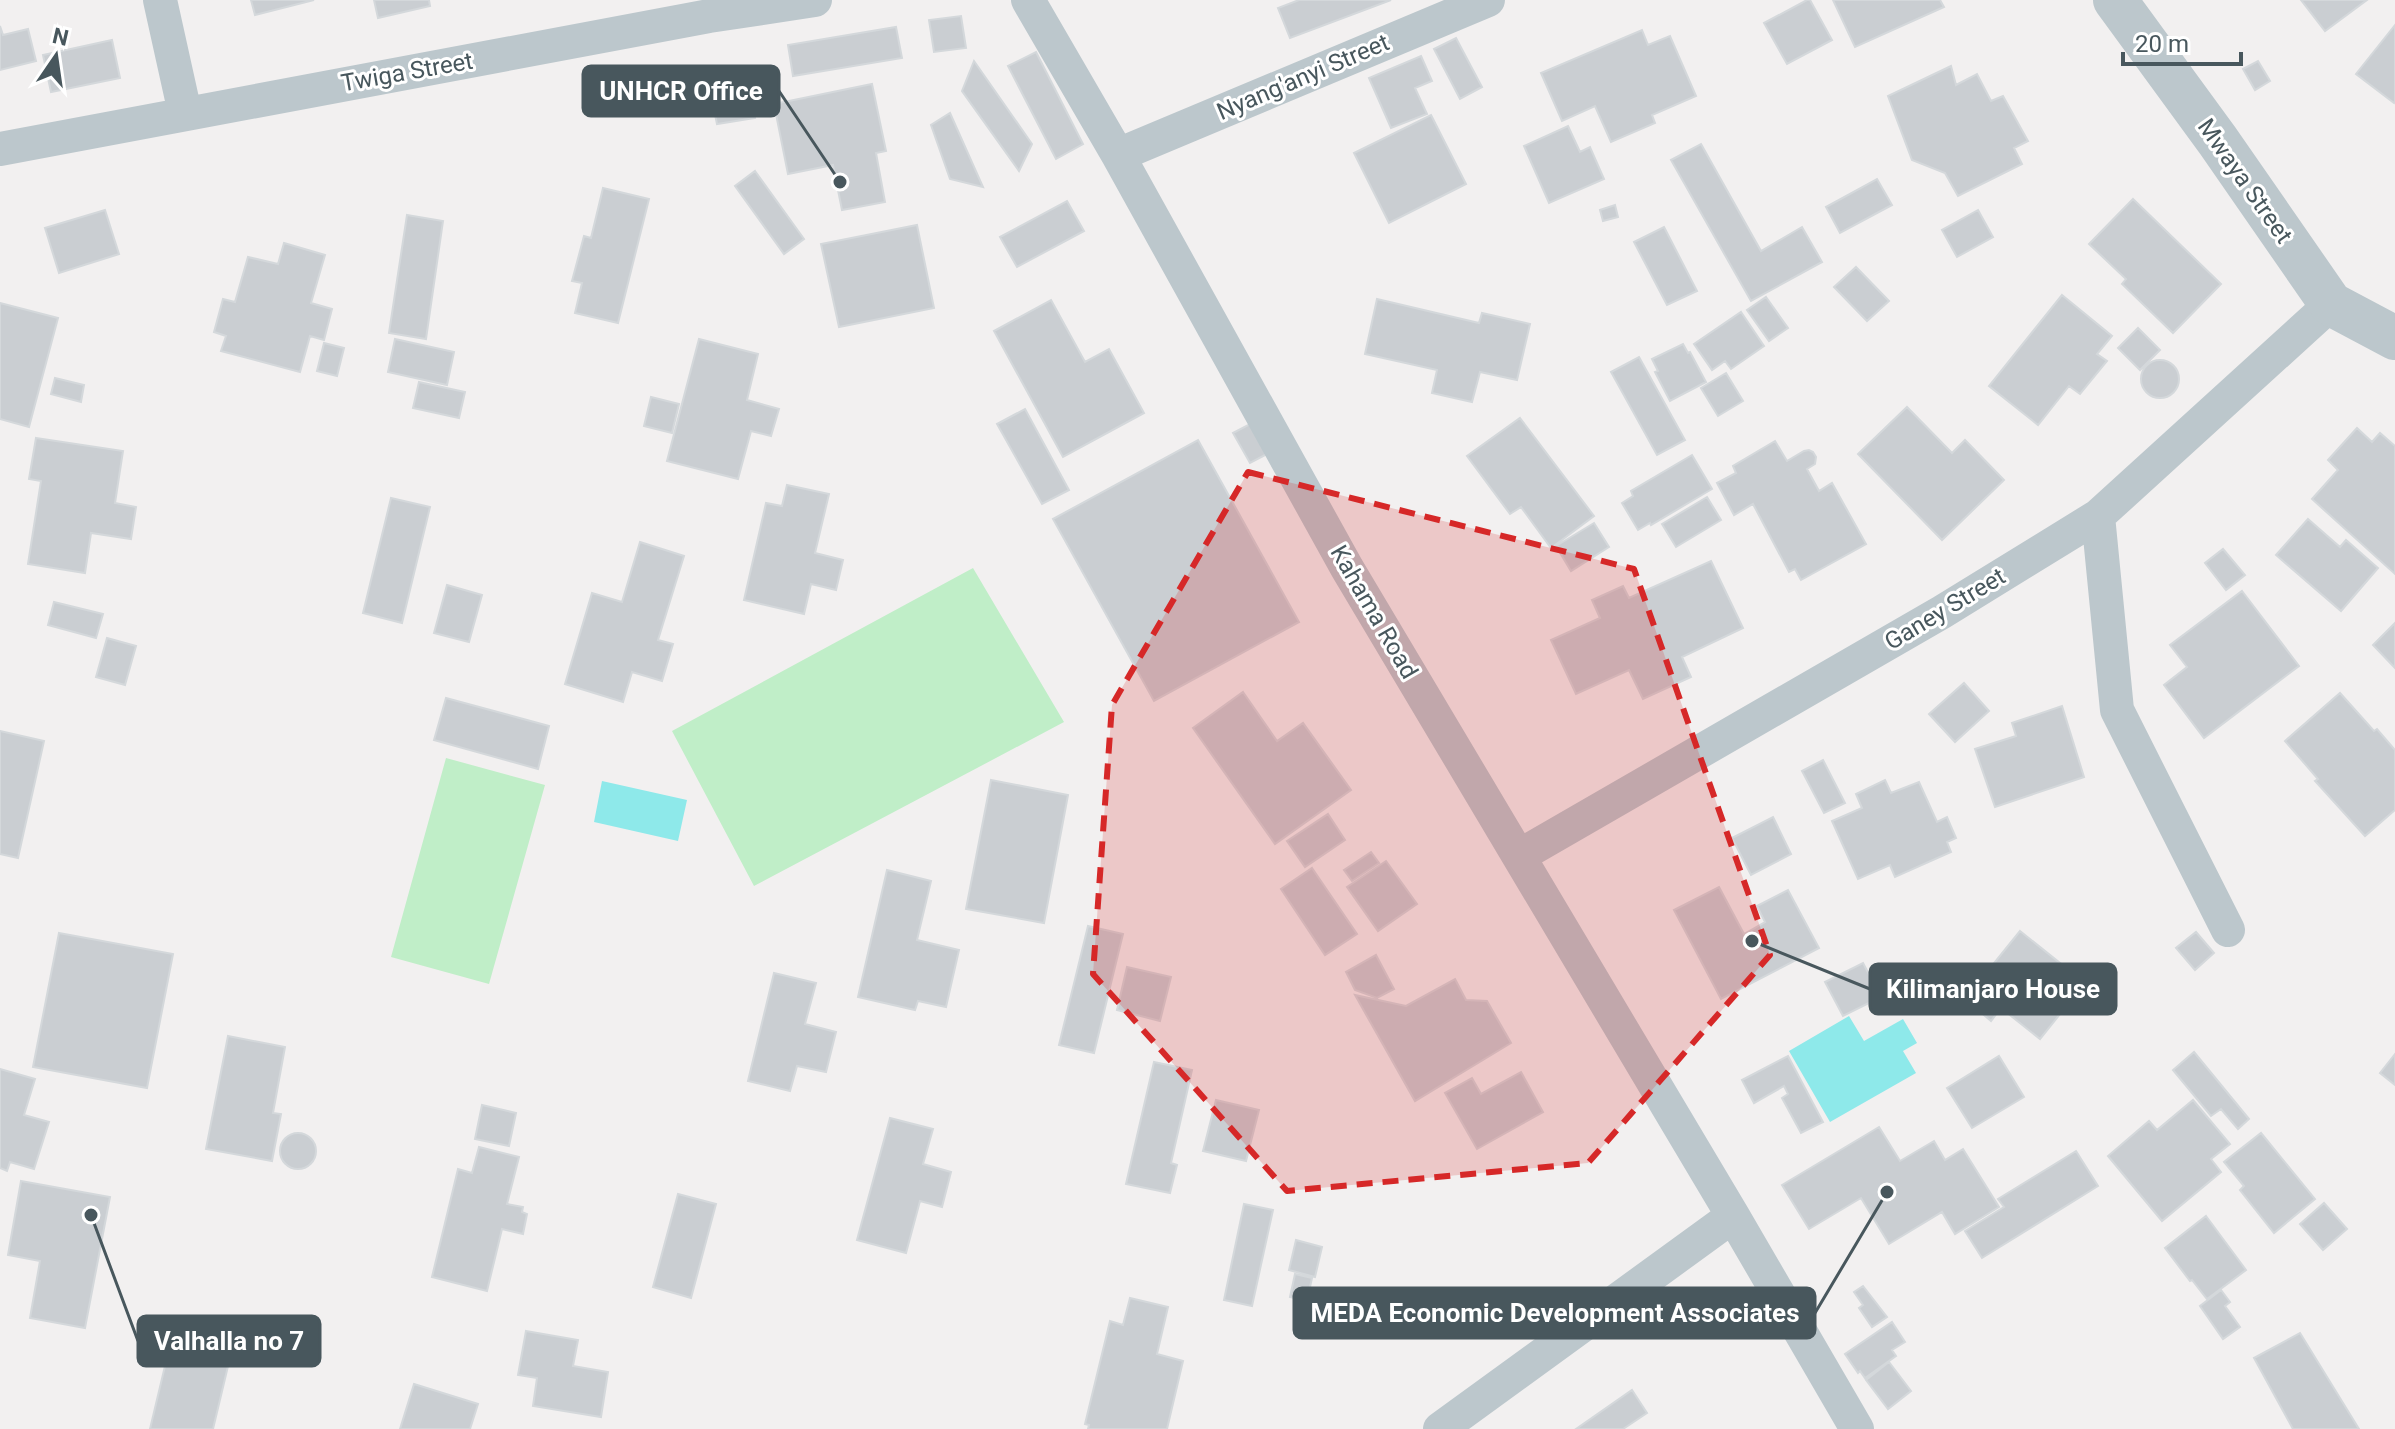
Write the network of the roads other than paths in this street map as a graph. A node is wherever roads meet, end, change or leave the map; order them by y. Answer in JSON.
{"nodes":[{"id":1,"x":160,"y":0,"type":"edge"},
{"id":2,"x":815,"y":0,"type":"edge"},
{"id":3,"x":1028,"y":0,"type":"edge"},
{"id":4,"x":1488,"y":0,"type":"edge"},
{"id":5,"x":2115,"y":0,"type":"edge"},
{"id":6,"x":707,"y":8,"type":"edge"},
{"id":7,"x":185,"y":113,"type":"junction"},
{"id":8,"x":0,"y":149,"type":"edge"},
{"id":9,"x":1118,"y":155,"type":"junction"},
{"id":10,"x":2331,"y":304,"type":"junction"},
{"id":11,"x":2395,"y":338,"type":"edge"},
{"id":12,"x":2098,"y":516,"type":"junction"},
{"id":13,"x":1519,"y":856,"type":"junction"},
{"id":14,"x":2228,"y":930,"type":"dead end"},
{"id":15,"x":1733,"y":1216,"type":"junction"},
{"id":16,"x":1440,"y":1429,"type":"edge"},
{"id":17,"x":1857,"y":1429,"type":"edge"}],
"edges":[{"from":1,"to":7,"type":"street"},
{"from":2,"to":6,"type":"street","name":"Twiga Street"},
{"from":3,"to":9,"type":"street","name":"Kahama Road"},
{"from":4,"to":9,"type":"street","name":"Nyang'anyi Street"},
{"from":5,"to":10,"type":"street","name":"Mwaya Street"},
{"from":6,"to":7,"type":"street","name":"Twiga Street"},
{"from":7,"to":8,"type":"street","name":"Twiga Street"},
{"from":9,"to":13,"type":"street","name":"Kahama Road"},
{"from":10,"to":11,"type":"street","name":"Mwaya Street"},
{"from":10,"to":12,"type":"street","name":"Ganey Street"},
{"from":12,"to":13,"type":"street","name":"Ganey Street"},
{"from":12,"to":14,"type":"street"},
{"from":13,"to":15,"type":"street","name":"Kahama Road"},
{"from":15,"to":16,"type":"street"},
{"from":15,"to":17,"type":"street","name":"Kahama Road"}]}
